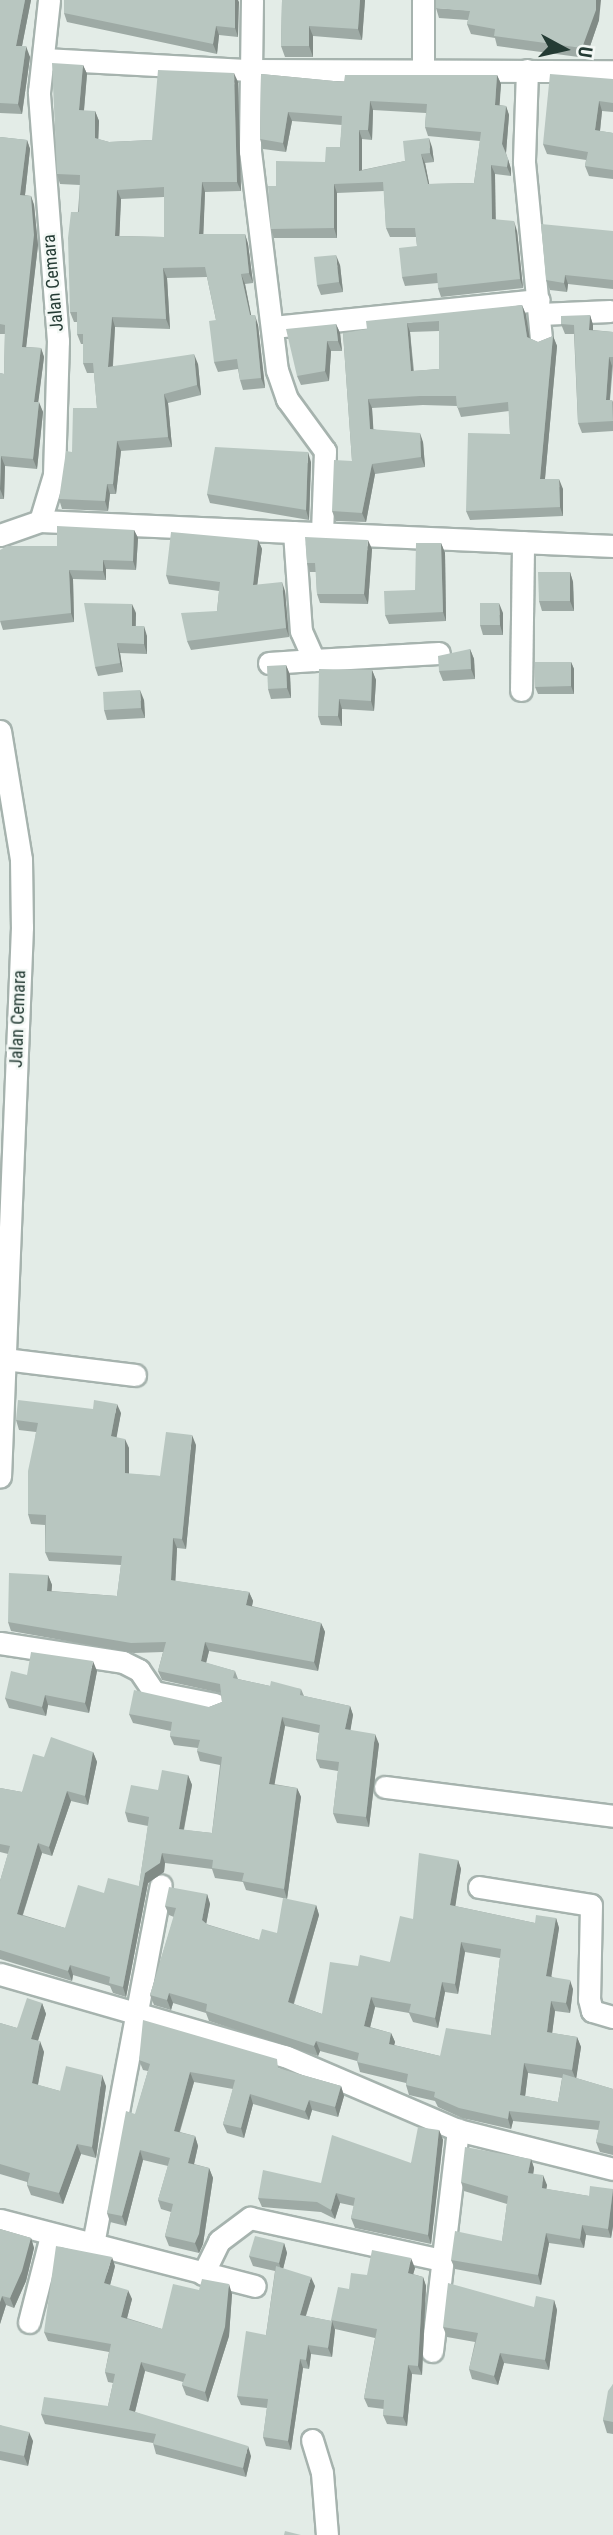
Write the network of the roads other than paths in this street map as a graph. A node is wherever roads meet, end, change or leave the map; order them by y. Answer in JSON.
{"nodes":[{"id":1,"x":49,"y":0,"type":"edge"},
{"id":2,"x":252,"y":0,"type":"edge"},
{"id":3,"x":423,"y":0,"type":"edge"},
{"id":4,"x":44,"y":58,"type":"junction"},
{"id":5,"x":423,"y":68,"type":"junction"},
{"id":6,"x":250,"y":70,"type":"junction"},
{"id":7,"x":527,"y":70,"type":"junction"},
{"id":8,"x":613,"y":71,"type":"edge"},
{"id":9,"x":539,"y":307,"type":"junction"},
{"id":10,"x":610,"y":311,"type":"dead end"},
{"id":11,"x":273,"y":327,"type":"junction"},
{"id":12,"x":541,"y":338,"type":"edge"},
{"id":13,"x":40,"y":521,"type":"junction"},
{"id":14,"x":294,"y":532,"type":"junction"},
{"id":15,"x":322,"y":533,"type":"junction"},
{"id":16,"x":0,"y":535,"type":"edge"},
{"id":17,"x":523,"y":542,"type":"junction"},
{"id":18,"x":613,"y":547,"type":"edge"},
{"id":19,"x":439,"y":653,"type":"edge"},
{"id":20,"x":314,"y":660,"type":"junction"},
{"id":21,"x":269,"y":663,"type":"edge"},
{"id":22,"x":520,"y":690,"type":"dead end"},
{"id":23,"x":0,"y":731,"type":"edge"},
{"id":24,"x":5,"y":1359,"type":"junction"},
{"id":25,"x":135,"y":1375,"type":"dead end"},
{"id":26,"x":0,"y":1477,"type":"edge"},
{"id":27,"x":0,"y":1643,"type":"edge"},
{"id":28,"x":215,"y":1704,"type":"edge"},
{"id":29,"x":385,"y":1787,"type":"dead end"},
{"id":30,"x":613,"y":1816,"type":"edge"},
{"id":31,"x":161,"y":1885,"type":"dead end"},
{"id":32,"x":479,"y":1887,"type":"dead end"},
{"id":33,"x":0,"y":1974,"type":"edge"},
{"id":34,"x":133,"y":2010,"type":"junction"},
{"id":35,"x":613,"y":2017,"type":"edge"},
{"id":36,"x":458,"y":2130,"type":"junction"},
{"id":37,"x":613,"y":2169,"type":"edge"},
{"id":38,"x":0,"y":2220,"type":"edge"},
{"id":39,"x":51,"y":2236,"type":"junction"},
{"id":40,"x":93,"y":2244,"type":"junction"},
{"id":41,"x":441,"y":2260,"type":"junction"},
{"id":42,"x":203,"y":2274,"type":"junction"},
{"id":43,"x":255,"y":2286,"type":"dead end"},
{"id":44,"x":29,"y":2322,"type":"dead end"},
{"id":45,"x":432,"y":2351,"type":"dead end"},
{"id":46,"x":312,"y":2440,"type":"dead end"},
{"id":47,"x":327,"y":2535,"type":"edge"}],
"edges":[{"from":1,"to":4,"type":"street","name":"Jalan Cemara"},
{"from":2,"to":6,"type":"street"},
{"from":3,"to":5,"type":"street"},
{"from":4,"to":6,"type":"street"},
{"from":4,"to":13,"type":"street","name":"Jalan Cemara"},
{"from":5,"to":6,"type":"street"},
{"from":5,"to":7,"type":"street"},
{"from":6,"to":11,"type":"street"},
{"from":7,"to":8,"type":"street"},
{"from":7,"to":9,"type":"street"},
{"from":9,"to":10,"type":"street"},
{"from":9,"to":11,"type":"street"},
{"from":9,"to":12,"type":"street"},
{"from":11,"to":15,"type":"street"},
{"from":13,"to":14,"type":"street"},
{"from":13,"to":16,"type":"street"},
{"from":14,"to":15,"type":"street"},
{"from":14,"to":20,"type":"street"},
{"from":15,"to":17,"type":"street"},
{"from":17,"to":18,"type":"street"},
{"from":17,"to":22,"type":"street"},
{"from":19,"to":20,"type":"street"},
{"from":20,"to":21,"type":"street"},
{"from":23,"to":24,"type":"street","name":"Jalan Cemara"},
{"from":24,"to":25,"type":"street"},
{"from":24,"to":26,"type":"street","name":"Jalan Cemara"},
{"from":27,"to":28,"type":"street"},
{"from":29,"to":30,"type":"street"},
{"from":31,"to":34,"type":"street"},
{"from":32,"to":35,"type":"street"},
{"from":33,"to":34,"type":"street"},
{"from":34,"to":36,"type":"street"},
{"from":34,"to":40,"type":"street"},
{"from":36,"to":37,"type":"street"},
{"from":36,"to":41,"type":"street"},
{"from":38,"to":39,"type":"street"},
{"from":39,"to":40,"type":"street"},
{"from":39,"to":44,"type":"street"},
{"from":40,"to":42,"type":"street"},
{"from":41,"to":42,"type":"street"},
{"from":41,"to":45,"type":"street"},
{"from":42,"to":43,"type":"street"},
{"from":46,"to":47,"type":"street"}]}
